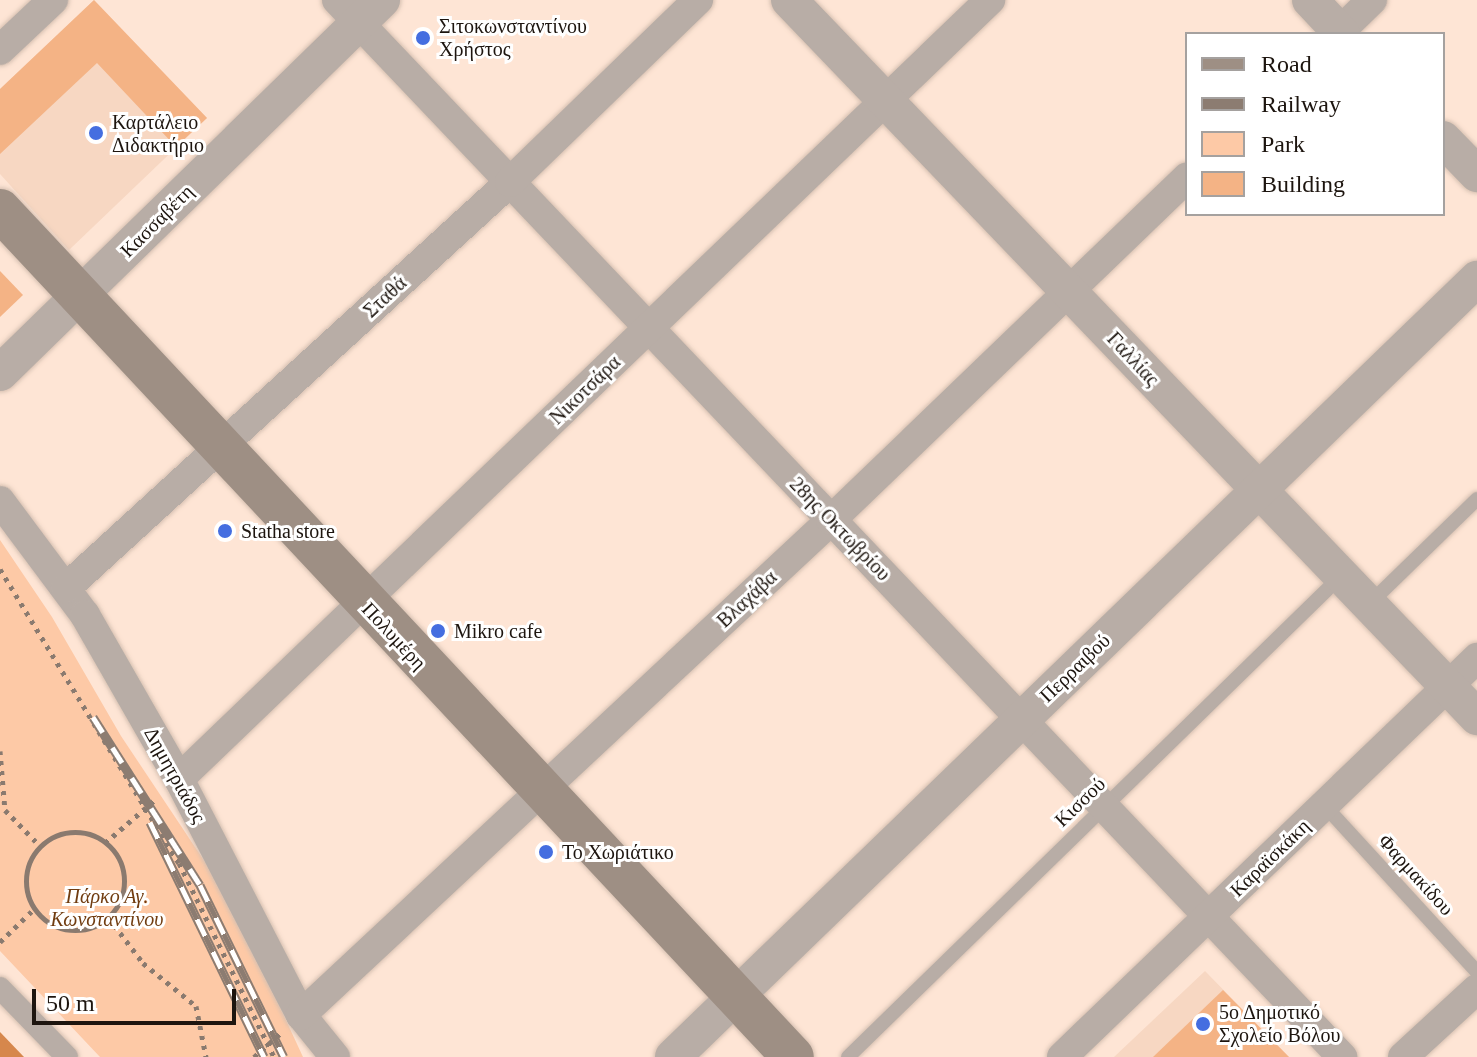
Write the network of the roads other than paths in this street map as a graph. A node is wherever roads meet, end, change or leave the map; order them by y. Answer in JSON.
{"nodes":[{"id":1,"x":53,"y":0,"type":"edge"},
{"id":2,"x":698,"y":0,"type":"edge"},
{"id":3,"x":789,"y":0,"type":"edge"},
{"id":4,"x":990,"y":0,"type":"edge"},
{"id":5,"x":1310,"y":0,"type":"edge"},
{"id":6,"x":1372,"y":0,"type":"edge"},
{"id":7,"x":359,"y":8,"type":"edge"},
{"id":8,"x":1339,"y":32,"type":"edge"},
{"id":9,"x":1341,"y":32,"type":"edge"},
{"id":10,"x":0,"y":50,"type":"edge"},
{"id":11,"x":886,"y":99,"type":"junction"},
{"id":12,"x":1445,"y":141,"type":"edge"},
{"id":13,"x":1477,"y":174,"type":"edge"},
{"id":14,"x":1185,"y":179,"type":"edge"},
{"id":15,"x":510,"y":182,"type":"junction"},
{"id":16,"x":0,"y":210,"type":"edge"},
{"id":17,"x":1477,"y":279,"type":"edge"},
{"id":18,"x":1068,"y":290,"type":"junction"},
{"id":19,"x":81,"y":296,"type":"junction"},
{"id":20,"x":649,"y":328,"type":"junction"},
{"id":21,"x":0,"y":373,"type":"edge"},
{"id":22,"x":222,"y":448,"type":"junction"},
{"id":23,"x":1258,"y":491,"type":"junction"},
{"id":24,"x":1477,"y":499,"type":"edge"},
{"id":25,"x":0,"y":501,"type":"edge"},
{"id":26,"x":831,"y":520,"type":"junction"},
{"id":27,"x":1341,"y":577,"type":"junction"},
{"id":28,"x":66,"y":588,"type":"junction"},
{"id":29,"x":365,"y":604,"type":"junction"},
{"id":30,"x":1368,"y":605,"type":"junction"},
{"id":31,"x":1477,"y":658,"type":"edge"},
{"id":32,"x":1448,"y":686,"type":"junction"},
{"id":33,"x":1477,"y":717,"type":"edge"},
{"id":34,"x":1022,"y":720,"type":"junction"},
{"id":35,"x":179,"y":779,"type":"junction"},
{"id":36,"x":541,"y":794,"type":"junction"},
{"id":37,"x":1324,"y":805,"type":"junction"},
{"id":38,"x":1104,"y":807,"type":"junction"},
{"id":39,"x":1208,"y":917,"type":"junction"},
{"id":40,"x":1477,"y":972,"type":"edge"},
{"id":41,"x":0,"y":988,"type":"edge"},
{"id":42,"x":1477,"y":989,"type":"edge"},
{"id":43,"x":736,"y":996,"type":"junction"},
{"id":44,"x":311,"y":1034,"type":"edge"},
{"id":45,"x":67,"y":1057,"type":"edge"},
{"id":46,"x":335,"y":1057,"type":"edge"},
{"id":47,"x":673,"y":1057,"type":"edge"},
{"id":48,"x":793,"y":1057,"type":"edge"},
{"id":49,"x":848,"y":1057,"type":"edge"},
{"id":50,"x":1062,"y":1057,"type":"edge"},
{"id":51,"x":1342,"y":1057,"type":"edge"},
{"id":52,"x":1403,"y":1057,"type":"edge"}],
"edges":[{"from":1,"to":10,"type":"street"},
{"from":2,"to":15,"type":"street","name":"Σταθά"},
{"from":3,"to":11,"type":"street","name":"Γαλλίας"},
{"from":4,"to":11,"type":"street","name":"Νικοτσάρα"},
{"from":5,"to":8,"type":"street"},
{"from":6,"to":9,"type":"street"},
{"from":7,"to":15,"type":"street","name":"28ης Οκτωβρίου"},
{"from":7,"to":19,"type":"street","name":"Κασσαβέτη"},
{"from":11,"to":18,"type":"street","name":"Γαλλίας"},
{"from":11,"to":20,"type":"street","name":"Νικοτσάρα"},
{"from":12,"to":13,"type":"street"},
{"from":14,"to":18,"type":"street","name":"Βλαχάβα"},
{"from":15,"to":20,"type":"street","name":"28ης Οκτωβρίου"},
{"from":15,"to":22,"type":"street","name":"Σταθά"},
{"from":16,"to":19,"type":"main road","name":"Πολυμέρη"},
{"from":17,"to":23,"type":"street","name":"Περραιβού"},
{"from":18,"to":23,"type":"street","name":"Γαλλίας"},
{"from":18,"to":26,"type":"street","name":"Βλαχάβα"},
{"from":19,"to":21,"type":"street","name":"Κασσαβέτη"},
{"from":19,"to":22,"type":"main road","name":"Πολυμέρη"},
{"from":20,"to":26,"type":"street","name":"28ης Οκτωβρίου"},
{"from":20,"to":29,"type":"street","name":"Νικοτσάρα"},
{"from":22,"to":28,"type":"street","name":"Σταθά"},
{"from":22,"to":29,"type":"main road","name":"Πολυμέρη"},
{"from":23,"to":27,"type":"street","name":"Γαλλίας"},
{"from":23,"to":34,"type":"street","name":"Περραιβού"},
{"from":24,"to":30,"type":"lane"},
{"from":25,"to":28,"type":"street","name":"Δημητριάδος"},
{"from":26,"to":34,"type":"street","name":"28ης Οκτωβρίου"},
{"from":26,"to":36,"type":"street","name":"Βλαχάβα"},
{"from":27,"to":30,"type":"street","name":"Γαλλίας"},
{"from":27,"to":38,"type":"lane","name":"Κισσού"},
{"from":28,"to":35,"type":"street","name":"Δημητριάδος"},
{"from":29,"to":35,"type":"street","name":"Νικοτσάρα"},
{"from":29,"to":36,"type":"main road","name":"Πολυμέρη"},
{"from":30,"to":32,"type":"street","name":"Γαλλίας"},
{"from":31,"to":32,"type":"street","name":"Καραϊσκάκη"},
{"from":32,"to":33,"type":"street","name":"Γαλλίας"},
{"from":32,"to":37,"type":"street","name":"Καραϊσκάκη"},
{"from":34,"to":38,"type":"street","name":"28ης Οκτωβρίου"},
{"from":34,"to":43,"type":"street","name":"Περραιβού"},
{"from":35,"to":44,"type":"street","name":"Δημητριάδος"},
{"from":36,"to":43,"type":"main road","name":"Πολυμέρη"},
{"from":36,"to":44,"type":"street","name":"Βλαχάβα"},
{"from":37,"to":39,"type":"street","name":"Καραϊσκάκη"},
{"from":37,"to":40,"type":"lane","name":"Φαρμακίδου"},
{"from":38,"to":39,"type":"street","name":"28ης Οκτωβρίου"},
{"from":38,"to":49,"type":"lane","name":"Κισσού"},
{"from":39,"to":50,"type":"street","name":"Καραϊσκάκη"},
{"from":39,"to":51,"type":"street","name":"28ης Οκτωβρίου"},
{"from":41,"to":45,"type":"street"},
{"from":42,"to":52,"type":"street"},
{"from":43,"to":47,"type":"street","name":"Περραιβού"},
{"from":43,"to":48,"type":"main road","name":"Πολυμέρη"},
{"from":44,"to":46,"type":"street","name":"Δημητριάδος"}]}
